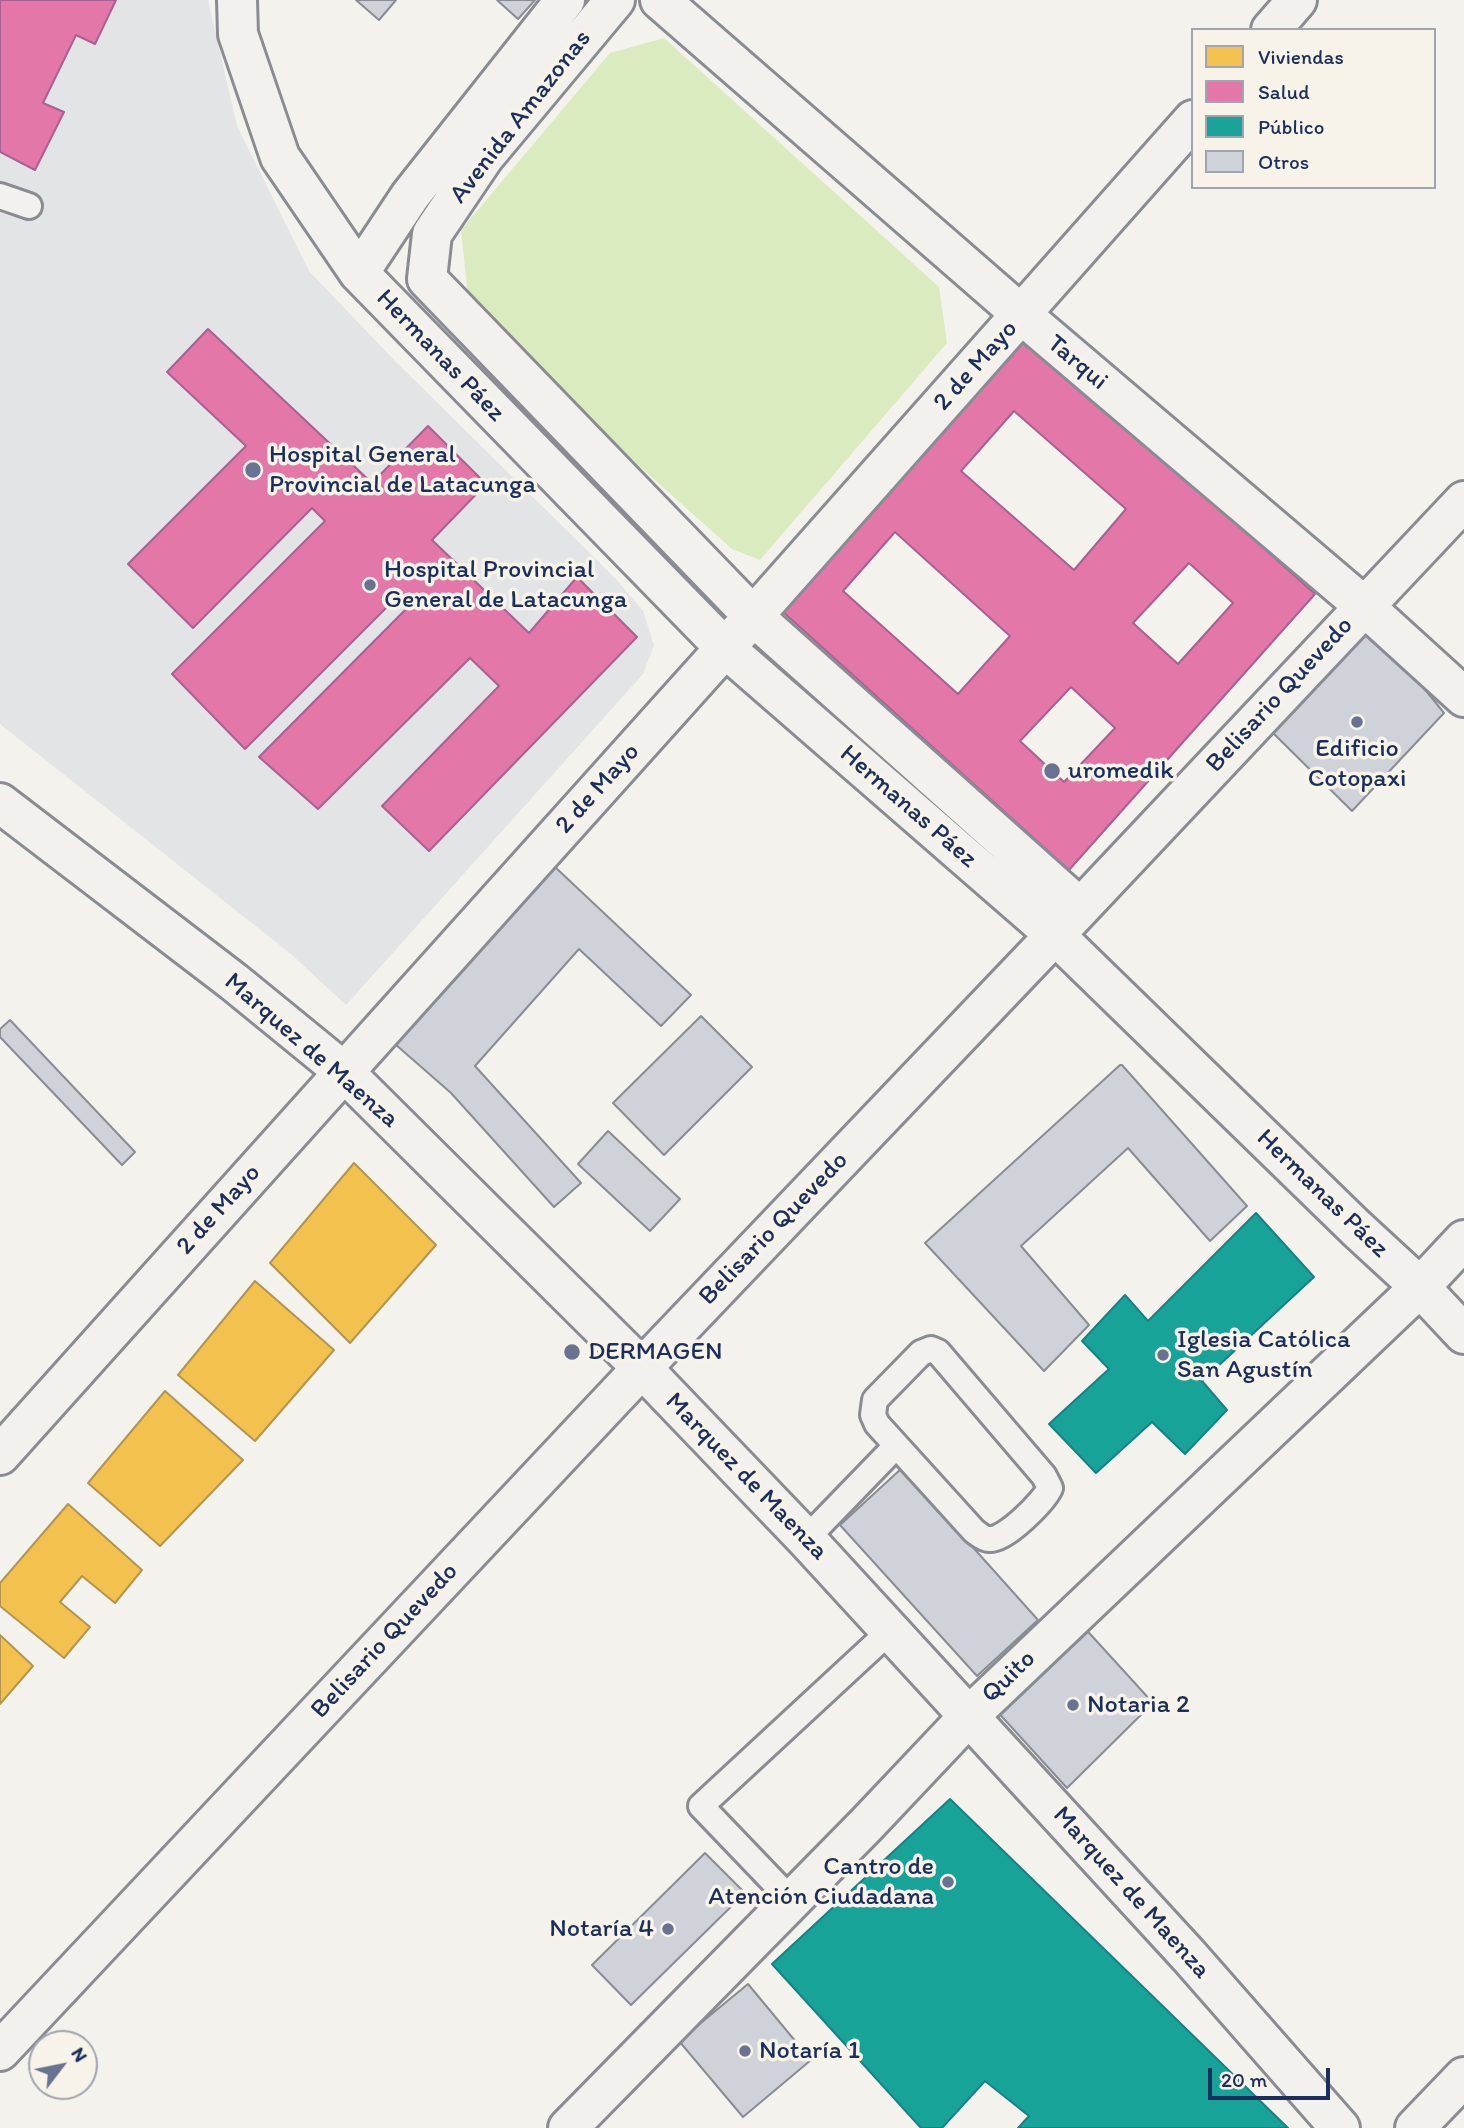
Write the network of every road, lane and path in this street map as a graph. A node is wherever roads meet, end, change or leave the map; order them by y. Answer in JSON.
{"nodes":[{"id":1,"x":237,"y":0,"type":"edge"},
{"id":2,"x":565,"y":0,"type":"edge"},
{"id":3,"x":615,"y":0,"type":"edge"},
{"id":4,"x":660,"y":0,"type":"edge"},
{"id":5,"x":1297,"y":0,"type":"edge"},
{"id":6,"x":1273,"y":28,"type":"edge"},
{"id":7,"x":1191,"y":122,"type":"edge"},
{"id":8,"x":0,"y":196,"type":"edge"},
{"id":9,"x":29,"y":206,"type":"dead end"},
{"id":10,"x":359,"y":273,"type":"junction"},
{"id":11,"x":426,"y":279,"type":"joint"},
{"id":12,"x":1022,"y":315,"type":"junction"},
{"id":13,"x":1464,"y":500,"type":"edge"},
{"id":14,"x":1364,"y":606,"type":"junction"},
{"id":15,"x":753,"y":616,"type":"junction"},
{"id":16,"x":725,"y":648,"type":"junction"},
{"id":17,"x":1464,"y":697,"type":"edge"},
{"id":18,"x":0,"y":803,"type":"edge"},
{"id":19,"x":1068,"y":921,"type":"junction"},
{"id":20,"x":343,"y":1071,"type":"junction"},
{"id":21,"x":1464,"y":1240,"type":"edge"},
{"id":22,"x":1420,"y":1287,"type":"junction"},
{"id":23,"x":1464,"y":1334,"type":"edge"},
{"id":24,"x":642,"y":1368,"type":"junction"},
{"id":25,"x":896,"y":1446,"type":"junction"},
{"id":26,"x":0,"y":1455,"type":"edge"},
{"id":27,"x":806,"y":1539,"type":"junction"},
{"id":28,"x":890,"y":1630,"type":"junction"},
{"id":29,"x":969,"y":1716,"type":"junction"},
{"id":30,"x":792,"y":1900,"type":"junction"},
{"id":31,"x":0,"y":2051,"type":"edge"},
{"id":32,"x":1464,"y":2077,"type":"edge"},
{"id":33,"x":568,"y":2128,"type":"edge"},
{"id":34,"x":1340,"y":2128,"type":"edge"},
{"id":35,"x":1415,"y":2128,"type":"edge"}],
"edges":[{"from":1,"to":10,"type":"street","name":"Hermanas Páez"},
{"from":2,"to":10,"type":"street","name":"Avenida Amazonas"},
{"from":3,"to":11,"type":"street","name":"Avenida Amazonas"},
{"from":4,"to":12,"type":"street","name":"Tarqui"},
{"from":5,"to":6,"type":"street"},
{"from":7,"to":12,"type":"street","name":"2 de Mayo"},
{"from":8,"to":9,"type":"lane"},
{"from":10,"to":16,"type":"street","name":"Hermanas Páez"},
{"from":11,"to":15,"type":"street","name":"Hermanas Páez"},
{"from":12,"to":14,"type":"street","name":"Tarqui"},
{"from":12,"to":15,"type":"street","name":"2 de Mayo"},
{"from":13,"to":14,"type":"street","name":"Belisario Quevedo"},
{"from":14,"to":17,"type":"street","name":"Tarqui"},
{"from":14,"to":19,"type":"street","name":"Belisario Quevedo"},
{"from":15,"to":16,"type":"street","name":"2 de Mayo"},
{"from":15,"to":19,"type":"street","name":"Hermanas Páez"},
{"from":16,"to":19,"type":"street","name":"Hermanas Páez"},
{"from":16,"to":20,"type":"street","name":"2 de Mayo"},
{"from":18,"to":20,"type":"street","name":"Marquez de Maenza"},
{"from":19,"to":22,"type":"street","name":"Hermanas Páez"},
{"from":19,"to":24,"type":"street","name":"Belisario Quevedo"},
{"from":20,"to":24,"type":"street","name":"Marquez de Maenza"},
{"from":20,"to":26,"type":"street","name":"2 de Mayo"},
{"from":21,"to":22,"type":"street","name":"Quito"},
{"from":22,"to":23,"type":"street","name":"Hermanas Páez"},
{"from":22,"to":29,"type":"street","name":"Quito"},
{"from":24,"to":27,"type":"street","name":"Marquez de Maenza"},
{"from":24,"to":31,"type":"street","name":"Belisario Quevedo"},
{"from":25,"to":25,"type":"lane"},
{"from":25,"to":27,"type":"lane"},
{"from":27,"to":28,"type":"street","name":"Marquez de Maenza"},
{"from":28,"to":29,"type":"street","name":"Marquez de Maenza"},
{"from":28,"to":30,"type":"lane"},
{"from":29,"to":30,"type":"street","name":"Quito"},
{"from":29,"to":34,"type":"street","name":"Marquez de Maenza"},
{"from":30,"to":33,"type":"street","name":"Quito"},
{"from":32,"to":35,"type":"street"}]}
